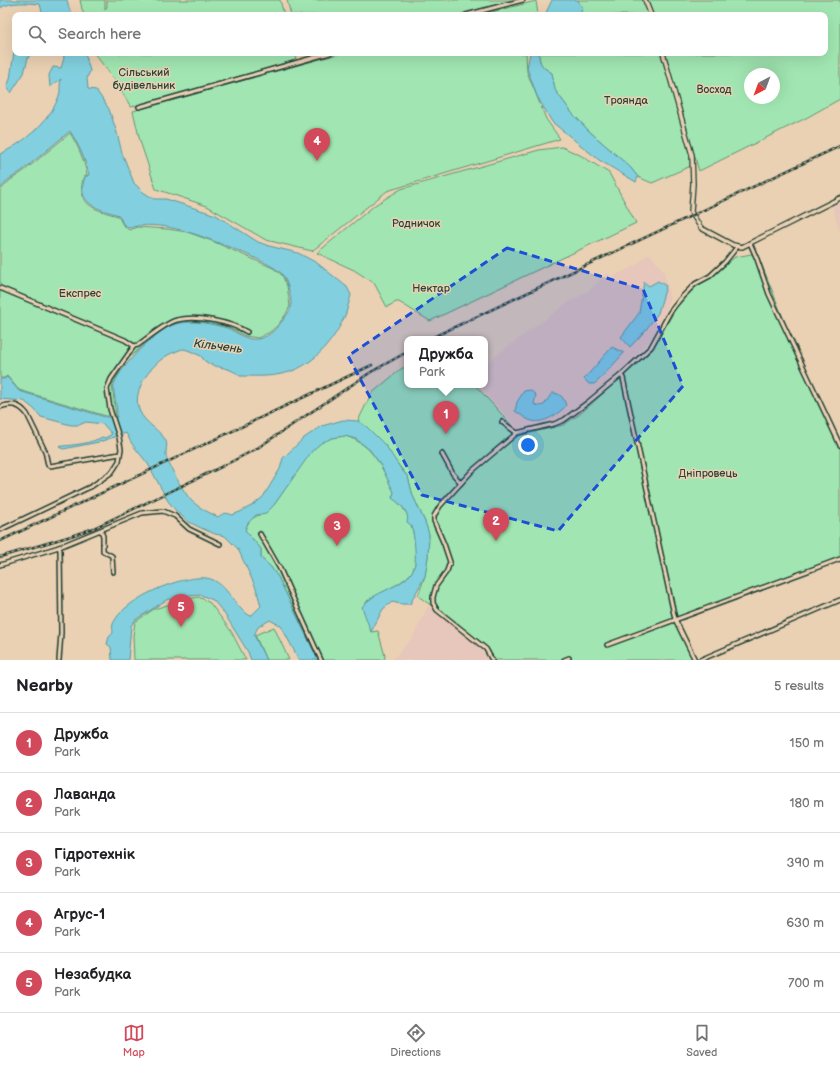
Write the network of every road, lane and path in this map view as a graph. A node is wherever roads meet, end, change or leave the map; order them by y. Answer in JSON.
{"nodes":[{"id":1,"x":523,"y":0,"type":"edge"},
{"id":2,"x":645,"y":0,"type":"edge"},
{"id":3,"x":477,"y":12,"type":"edge"},
{"id":4,"x":650,"y":12,"type":"edge"},
{"id":5,"x":319,"y":56,"type":"edge"},
{"id":6,"x":664,"y":56,"type":"edge"},
{"id":7,"x":139,"y":107,"type":"dead end"},
{"id":8,"x":840,"y":198,"type":"edge"},
{"id":9,"x":750,"y":243,"type":"junction"},
{"id":10,"x":737,"y":247,"type":"junction"},
{"id":11,"x":0,"y":288,"type":"edge"},
{"id":12,"x":247,"y":332,"type":"dead end"},
{"id":13,"x":134,"y":346,"type":"junction"},
{"id":14,"x":621,"y":375,"type":"junction"},
{"id":15,"x":0,"y":406,"type":"edge"},
{"id":16,"x":502,"y":422,"type":"dead end"},
{"id":17,"x":516,"y":433,"type":"junction"},
{"id":18,"x":840,"y":446,"type":"edge"},
{"id":19,"x":120,"y":454,"type":"junction"},
{"id":20,"x":442,"y":454,"type":"dead end"},
{"id":21,"x":461,"y":483,"type":"junction"},
{"id":22,"x":0,"y":530,"type":"edge"},
{"id":23,"x":101,"y":531,"type":"junction"},
{"id":24,"x":260,"y":534,"type":"dead end"},
{"id":25,"x":220,"y":544,"type":"dead end"},
{"id":26,"x":59,"y":547,"type":"junction"},
{"id":27,"x":840,"y":559,"type":"edge"},
{"id":28,"x":0,"y":565,"type":"edge"},
{"id":29,"x":113,"y":572,"type":"dead end"},
{"id":30,"x":840,"y":600,"type":"edge"},
{"id":31,"x":675,"y":619,"type":"junction"},
{"id":32,"x":607,"y":645,"type":"dead end"},
{"id":33,"x":568,"y":658,"type":"dead end"},
{"id":34,"x":59,"y":660,"type":"edge"},
{"id":35,"x":321,"y":660,"type":"edge"},
{"id":36,"x":492,"y":660,"type":"edge"},
{"id":37,"x":564,"y":660,"type":"edge"},
{"id":38,"x":695,"y":660,"type":"edge"},
{"id":39,"x":700,"y":660,"type":"edge"}],
"edges":[{"from":1,"to":3,"type":"street"},
{"from":2,"to":4,"type":"street"},
{"from":5,"to":7,"type":"street"},
{"from":6,"to":10,"type":"street"},
{"from":8,"to":9,"type":"street"},
{"from":9,"to":10,"type":"street"},
{"from":9,"to":18,"type":"street"},
{"from":10,"to":14,"type":"street"},
{"from":11,"to":13,"type":"street"},
{"from":12,"to":13,"type":"street"},
{"from":13,"to":19,"type":"street"},
{"from":14,"to":17,"type":"street"},
{"from":14,"to":31,"type":"street"},
{"from":15,"to":19,"type":"street"},
{"from":16,"to":17,"type":"street"},
{"from":17,"to":21,"type":"street"},
{"from":19,"to":22,"type":"street"},
{"from":20,"to":21,"type":"street"},
{"from":21,"to":36,"type":"street"},
{"from":23,"to":25,"type":"street"},
{"from":23,"to":26,"type":"street"},
{"from":23,"to":29,"type":"street"},
{"from":24,"to":35,"type":"street"},
{"from":26,"to":28,"type":"street"},
{"from":26,"to":34,"type":"street"},
{"from":27,"to":31,"type":"street"},
{"from":30,"to":39,"type":"street"},
{"from":31,"to":32,"type":"street"},
{"from":31,"to":38,"type":"street"},
{"from":33,"to":37,"type":"street"}]}
